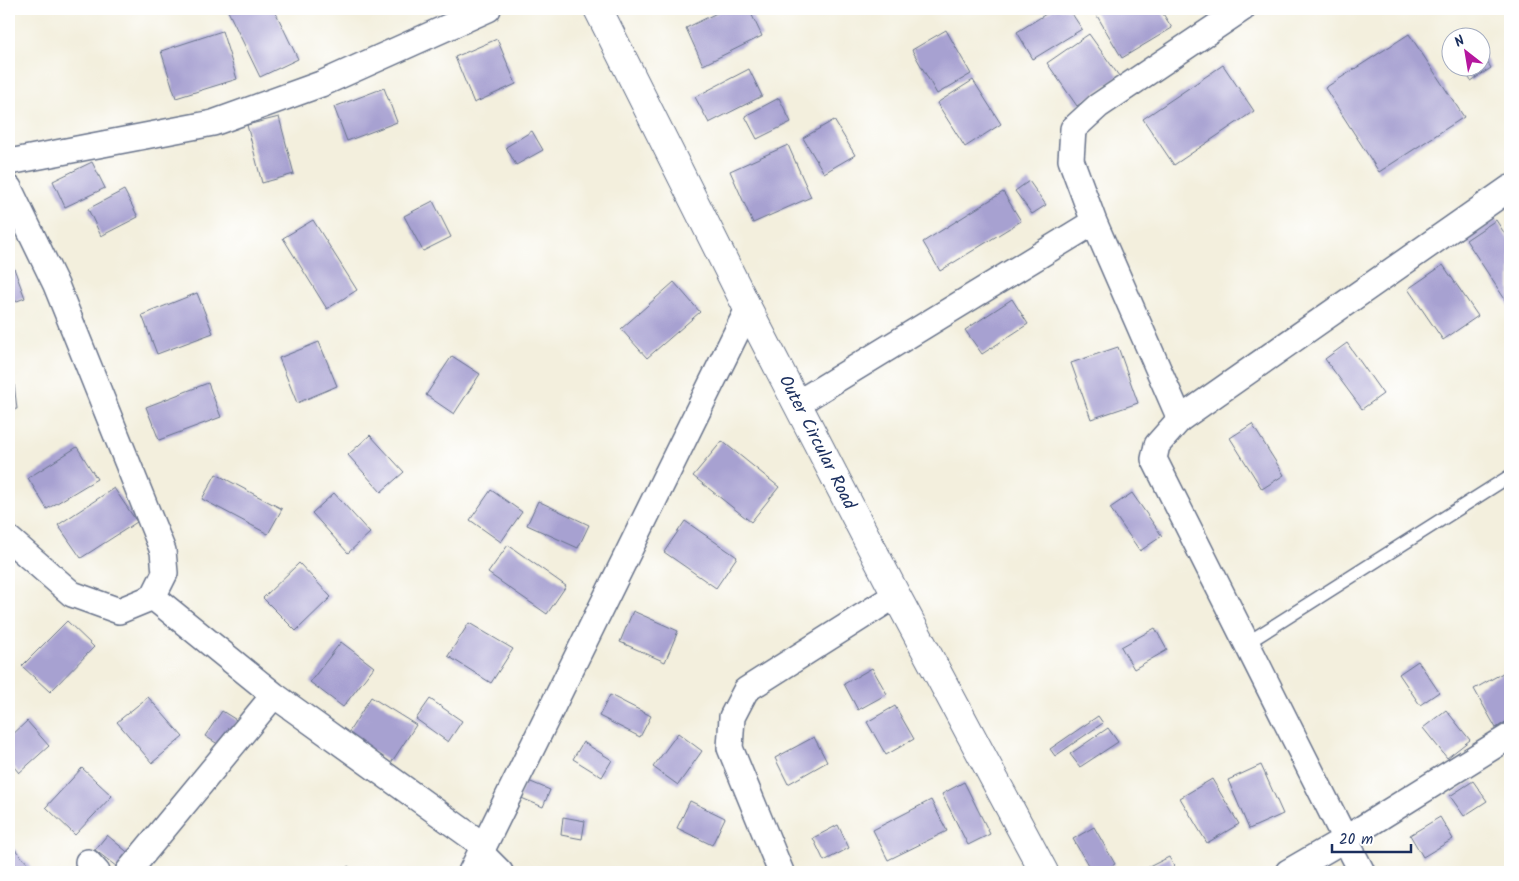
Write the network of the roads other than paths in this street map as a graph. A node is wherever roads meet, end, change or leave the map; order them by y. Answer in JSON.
{"nodes":[{"id":1,"x":488,"y":9,"type":"edge"},
{"id":2,"x":598,"y":9,"type":"edge"},
{"id":3,"x":1242,"y":9,"type":"edge"},
{"id":4,"x":9,"y":162,"type":"edge"},
{"id":5,"x":9,"y":188,"type":"edge"},
{"id":6,"x":1510,"y":188,"type":"edge"},
{"id":7,"x":1094,"y":222,"type":"junction"},
{"id":8,"x":748,"y":308,"type":"junction"},
{"id":9,"x":798,"y":403,"type":"junction"},
{"id":10,"x":1180,"y":419,"type":"junction"},
{"id":11,"x":1510,"y":476,"type":"edge"},
{"id":12,"x":9,"y":539,"type":"edge"},
{"id":13,"x":896,"y":595,"type":"junction"},
{"id":14,"x":153,"y":597,"type":"junction"},
{"id":15,"x":1247,"y":643,"type":"junction"},
{"id":16,"x":274,"y":695,"type":"junction"},
{"id":17,"x":1510,"y":736,"type":"edge"},
{"id":18,"x":1345,"y":839,"type":"junction"},
{"id":19,"x":479,"y":857,"type":"edge"},
{"id":20,"x":128,"y":872,"type":"edge"},
{"id":21,"x":500,"y":872,"type":"edge"},
{"id":22,"x":781,"y":872,"type":"edge"},
{"id":23,"x":1044,"y":872,"type":"edge"},
{"id":24,"x":1288,"y":872,"type":"edge"},
{"id":25,"x":1362,"y":872,"type":"edge"}],
"edges":[{"from":1,"to":4,"type":"street"},
{"from":2,"to":8,"type":"street","name":"Outer Circular Road"},
{"from":3,"to":7,"type":"street"},
{"from":5,"to":14,"type":"street"},
{"from":6,"to":10,"type":"street"},
{"from":7,"to":9,"type":"street"},
{"from":7,"to":10,"type":"street"},
{"from":8,"to":9,"type":"street","name":"Outer Circular Road"},
{"from":8,"to":19,"type":"street"},
{"from":9,"to":13,"type":"street","name":"Outer Circular Road"},
{"from":10,"to":15,"type":"street"},
{"from":11,"to":15,"type":"lane"},
{"from":12,"to":14,"type":"street"},
{"from":13,"to":22,"type":"street"},
{"from":13,"to":23,"type":"street","name":"Outer Circular Road"},
{"from":14,"to":16,"type":"street"},
{"from":15,"to":18,"type":"street"},
{"from":16,"to":19,"type":"street"},
{"from":16,"to":20,"type":"street"},
{"from":17,"to":18,"type":"street"},
{"from":18,"to":24,"type":"street"},
{"from":18,"to":25,"type":"street"},
{"from":19,"to":21,"type":"street"}]}
